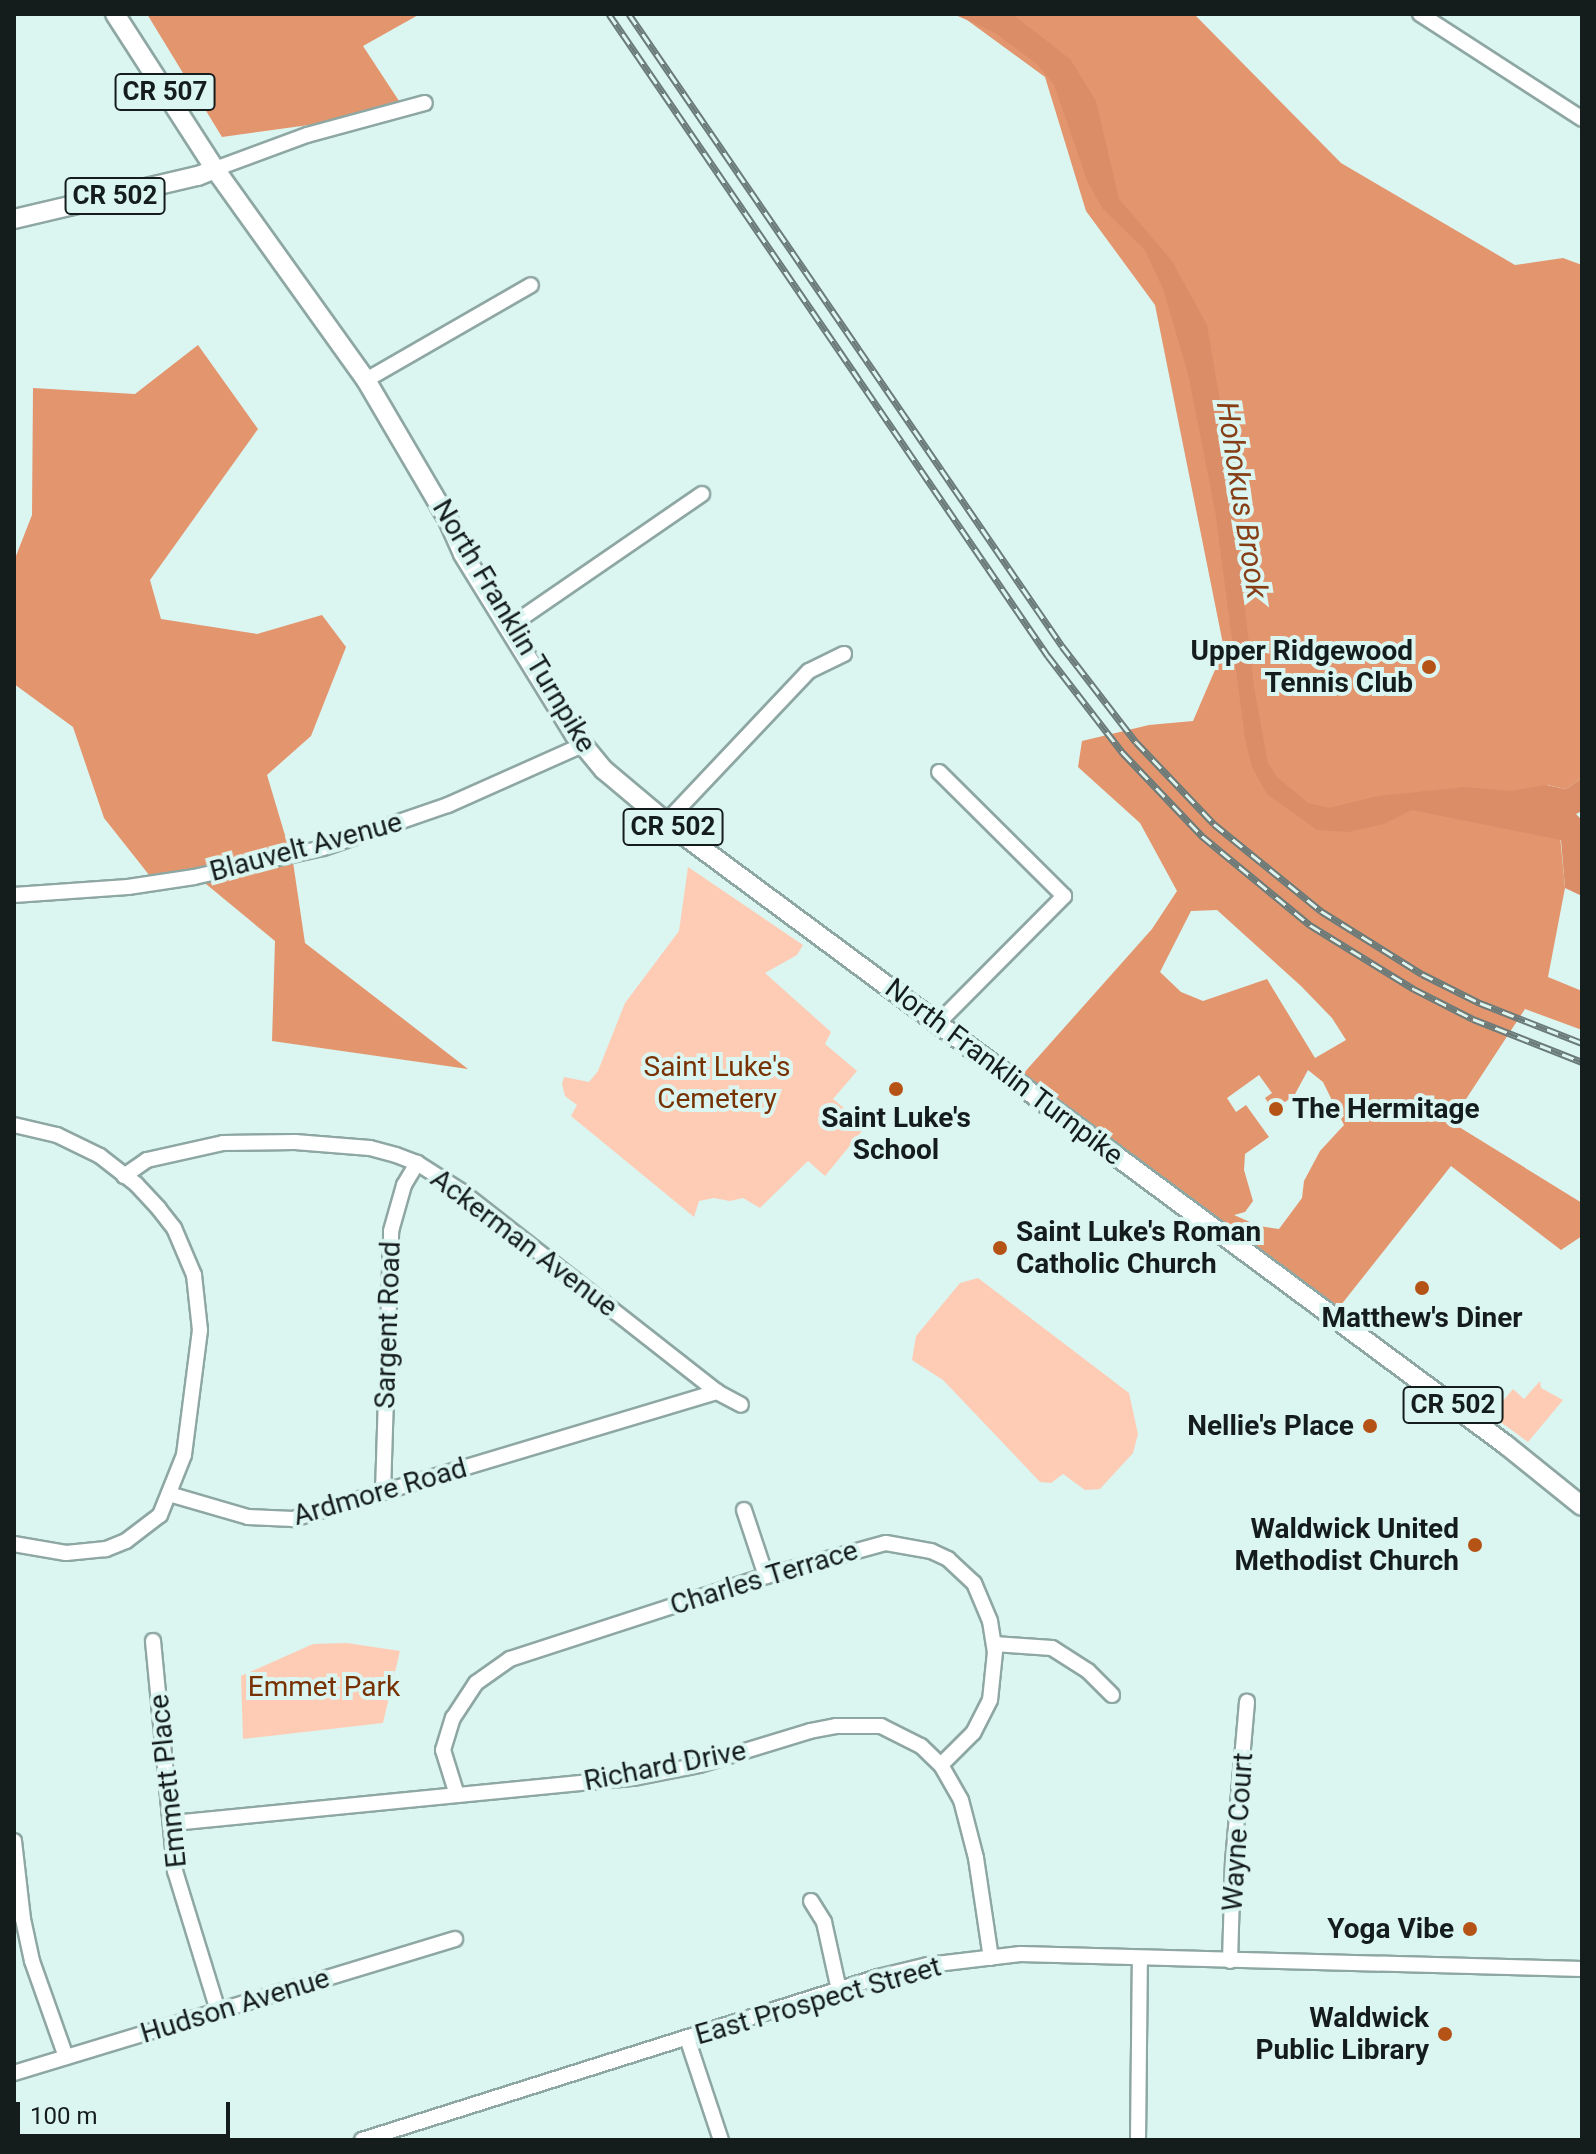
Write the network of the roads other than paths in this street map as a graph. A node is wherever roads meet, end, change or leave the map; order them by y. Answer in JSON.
{"nodes":[{"id":1,"x":115,"y":14,"type":"edge"},
{"id":2,"x":1420,"y":14,"type":"edge"},
{"id":3,"x":425,"y":103,"type":"dead end"},
{"id":4,"x":1582,"y":119,"type":"edge"},
{"id":5,"x":215,"y":169,"type":"junction"},
{"id":6,"x":14,"y":219,"type":"edge"},
{"id":7,"x":531,"y":285,"type":"dead end"},
{"id":8,"x":366,"y":380,"type":"junction"},
{"id":9,"x":702,"y":494,"type":"dead end"},
{"id":10,"x":510,"y":626,"type":"junction"},
{"id":11,"x":844,"y":654,"type":"dead end"},
{"id":12,"x":583,"y":745,"type":"junction"},
{"id":13,"x":939,"y":772,"type":"dead end"},
{"id":14,"x":666,"y":822,"type":"junction"},
{"id":15,"x":14,"y":895,"type":"edge"},
{"id":16,"x":938,"y":1023,"type":"junction"},
{"id":17,"x":14,"y":1125,"type":"edge"},
{"id":18,"x":417,"y":1163,"type":"junction"},
{"id":19,"x":124,"y":1176,"type":"junction"},
{"id":20,"x":717,"y":1392,"type":"junction"},
{"id":21,"x":741,"y":1405,"type":"dead end"},
{"id":22,"x":383,"y":1492,"type":"junction"},
{"id":23,"x":169,"y":1494,"type":"junction"},
{"id":24,"x":1582,"y":1506,"type":"edge"},
{"id":25,"x":744,"y":1510,"type":"dead end"},
{"id":26,"x":14,"y":1544,"type":"edge"},
{"id":27,"x":766,"y":1576,"type":"junction"},
{"id":28,"x":153,"y":1641,"type":"dead end"},
{"id":29,"x":994,"y":1644,"type":"junction"},
{"id":30,"x":1112,"y":1695,"type":"dead end"},
{"id":31,"x":1247,"y":1702,"type":"dead end"},
{"id":32,"x":941,"y":1765,"type":"junction"},
{"id":33,"x":457,"y":1795,"type":"junction"},
{"id":34,"x":173,"y":1823,"type":"junction"},
{"id":35,"x":14,"y":1841,"type":"edge"},
{"id":36,"x":811,"y":1901,"type":"dead end"},
{"id":37,"x":455,"y":1939,"type":"dead end"},
{"id":38,"x":991,"y":1958,"type":"junction"},
{"id":39,"x":1140,"y":1960,"type":"junction"},
{"id":40,"x":1230,"y":1961,"type":"junction"},
{"id":41,"x":1582,"y":1969,"type":"edge"},
{"id":42,"x":839,"y":1990,"type":"junction"},
{"id":43,"x":218,"y":2011,"type":"junction"},
{"id":44,"x":687,"y":2038,"type":"junction"},
{"id":45,"x":66,"y":2057,"type":"junction"},
{"id":46,"x":14,"y":2073,"type":"edge"},
{"id":47,"x":362,"y":2140,"type":"edge"},
{"id":48,"x":721,"y":2140,"type":"edge"},
{"id":49,"x":1138,"y":2140,"type":"edge"}],
"edges":[{"from":1,"to":5,"type":"main road","name":"North Franklin Turnpike","number":"CR 507"},
{"from":2,"to":4,"type":"street"},
{"from":3,"to":5,"type":"street"},
{"from":5,"to":6,"type":"main road","number":"CR 502"},
{"from":5,"to":8,"type":"main road","name":"North Franklin Turnpike","number":"CR 502"},
{"from":7,"to":8,"type":"street"},
{"from":8,"to":10,"type":"main road","name":"North Franklin Turnpike","number":"CR 502"},
{"from":9,"to":10,"type":"street"},
{"from":10,"to":12,"type":"main road","name":"North Franklin Turnpike","number":"CR 502"},
{"from":11,"to":14,"type":"street"},
{"from":12,"to":14,"type":"main road","name":"North Franklin Turnpike","number":"CR 502"},
{"from":12,"to":15,"type":"street","name":"Blauvelt Avenue"},
{"from":13,"to":16,"type":"street"},
{"from":14,"to":16,"type":"main road","name":"North Franklin Turnpike","number":"CR 502"},
{"from":16,"to":24,"type":"main road","name":"North Franklin Turnpike","number":"CR 502"},
{"from":17,"to":19,"type":"street"},
{"from":18,"to":19,"type":"street","name":"Ackerman Avenue"},
{"from":18,"to":20,"type":"street","name":"Ackerman Avenue"},
{"from":18,"to":22,"type":"street","name":"Sargent Road"},
{"from":19,"to":23,"type":"street"},
{"from":20,"to":21,"type":"street","name":"Ackerman Avenue"},
{"from":20,"to":22,"type":"street","name":"Ardmore Road"},
{"from":22,"to":23,"type":"street","name":"Ardmore Road"},
{"from":23,"to":26,"type":"street"},
{"from":25,"to":27,"type":"street"},
{"from":27,"to":29,"type":"street","name":"Charles Terrace"},
{"from":27,"to":33,"type":"street","name":"Charles Terrace"},
{"from":28,"to":34,"type":"street","name":"Emmett Place"},
{"from":29,"to":30,"type":"street"},
{"from":29,"to":32,"type":"street","name":"Charles Terrace"},
{"from":31,"to":40,"type":"street","name":"Wayne Court"},
{"from":32,"to":33,"type":"street","name":"Richard Drive"},
{"from":32,"to":38,"type":"street","name":"Richard Drive"},
{"from":33,"to":34,"type":"street","name":"Richard Drive"},
{"from":34,"to":43,"type":"street","name":"Emmett Place"},
{"from":35,"to":45,"type":"street"},
{"from":36,"to":42,"type":"street"},
{"from":37,"to":43,"type":"street","name":"Hudson Avenue"},
{"from":38,"to":39,"type":"street","name":"East Prospect Street"},
{"from":38,"to":42,"type":"street","name":"East Prospect Street"},
{"from":39,"to":40,"type":"street","name":"East Prospect Street"},
{"from":39,"to":49,"type":"street"},
{"from":40,"to":41,"type":"street","name":"East Prospect Street"},
{"from":42,"to":44,"type":"street","name":"East Prospect Street"},
{"from":43,"to":45,"type":"street","name":"Hudson Avenue"},
{"from":44,"to":47,"type":"street","name":"East Prospect Street"},
{"from":44,"to":48,"type":"street"},
{"from":45,"to":46,"type":"street","name":"Hudson Avenue"}]}
